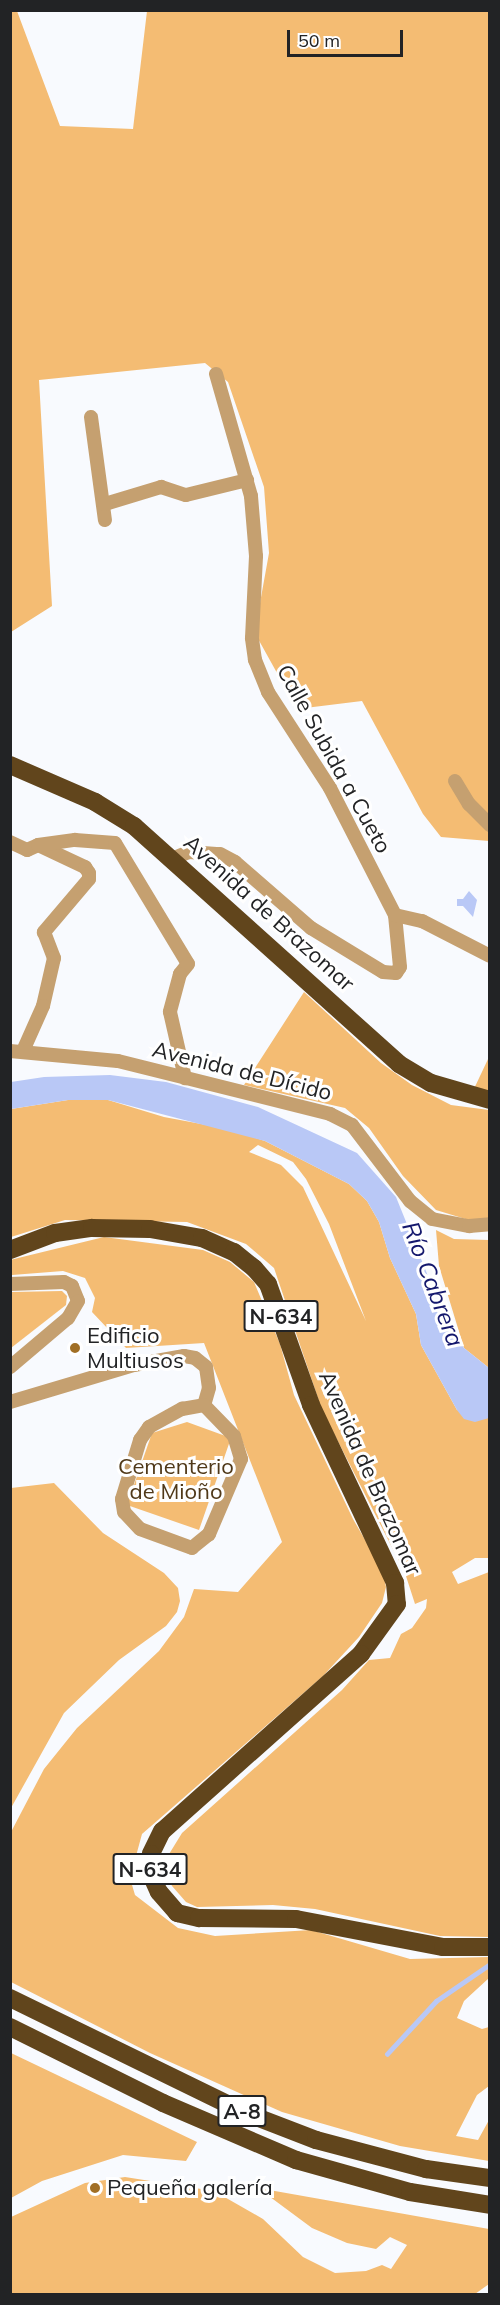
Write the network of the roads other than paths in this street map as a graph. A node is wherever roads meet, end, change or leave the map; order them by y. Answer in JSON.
{"nodes":[{"id":1,"x":216,"y":374,"type":"dead end"},
{"id":2,"x":91,"y":417,"type":"dead end"},
{"id":3,"x":247,"y":480,"type":"junction"},
{"id":4,"x":105,"y":504,"type":"junction"},
{"id":5,"x":105,"y":520,"type":"dead end"},
{"id":6,"x":10,"y":765,"type":"edge"},
{"id":7,"x":455,"y":781,"type":"dead end"},
{"id":8,"x":489,"y":825,"type":"edge"},
{"id":9,"x":10,"y":842,"type":"edge"},
{"id":10,"x":38,"y":845,"type":"junction"},
{"id":11,"x":174,"y":858,"type":"junction"},
{"id":12,"x":395,"y":915,"type":"junction"},
{"id":13,"x":489,"y":956,"type":"edge"},
{"id":14,"x":17,"y":1051,"type":"edge"},
{"id":15,"x":185,"y":1078,"type":"junction"},
{"id":16,"x":489,"y":1100,"type":"edge"},
{"id":17,"x":489,"y":1224,"type":"edge"},
{"id":18,"x":10,"y":1250,"type":"edge"},
{"id":19,"x":10,"y":1284,"type":"edge"},
{"id":20,"x":10,"y":1367,"type":"edge"},
{"id":21,"x":10,"y":1402,"type":"edge"},
{"id":22,"x":204,"y":1405,"type":"junction"},
{"id":23,"x":489,"y":1947,"type":"edge"},
{"id":24,"x":10,"y":1998,"type":"edge"},
{"id":25,"x":10,"y":2027,"type":"edge"},
{"id":26,"x":489,"y":2178,"type":"edge"},
{"id":27,"x":489,"y":2205,"type":"edge"}],
"edges":[{"from":1,"to":3,"type":"street","name":"Calle Subida a Cueto"},
{"from":2,"to":4,"type":"street"},
{"from":3,"to":4,"type":"street"},
{"from":3,"to":12,"type":"street","name":"Calle Subida a Cueto"},
{"from":4,"to":5,"type":"street"},
{"from":6,"to":11,"type":"highway","name":"Avenida de Brazomar"},
{"from":7,"to":8,"type":"street"},
{"from":9,"to":10,"type":"street"},
{"from":10,"to":14,"type":"street"},
{"from":10,"to":15,"type":"street"},
{"from":11,"to":12,"type":"street","name":"Calle Subida a Cueto"},
{"from":11,"to":16,"type":"highway","name":"Avenida de Brazomar"},
{"from":12,"to":13,"type":"street"},
{"from":14,"to":15,"type":"street","name":"Avenida de Dícido"},
{"from":15,"to":17,"type":"street","name":"Avenida de Dícido"},
{"from":18,"to":23,"type":"highway","name":"Avenida de Brazomar","number":"N-634"},
{"from":19,"to":20,"type":"street"},
{"from":21,"to":22,"type":"street"},
{"from":22,"to":22,"type":"street"},
{"from":24,"to":26,"type":"highway","number":"A-8"},
{"from":25,"to":27,"type":"highway","number":"A-8"}]}
